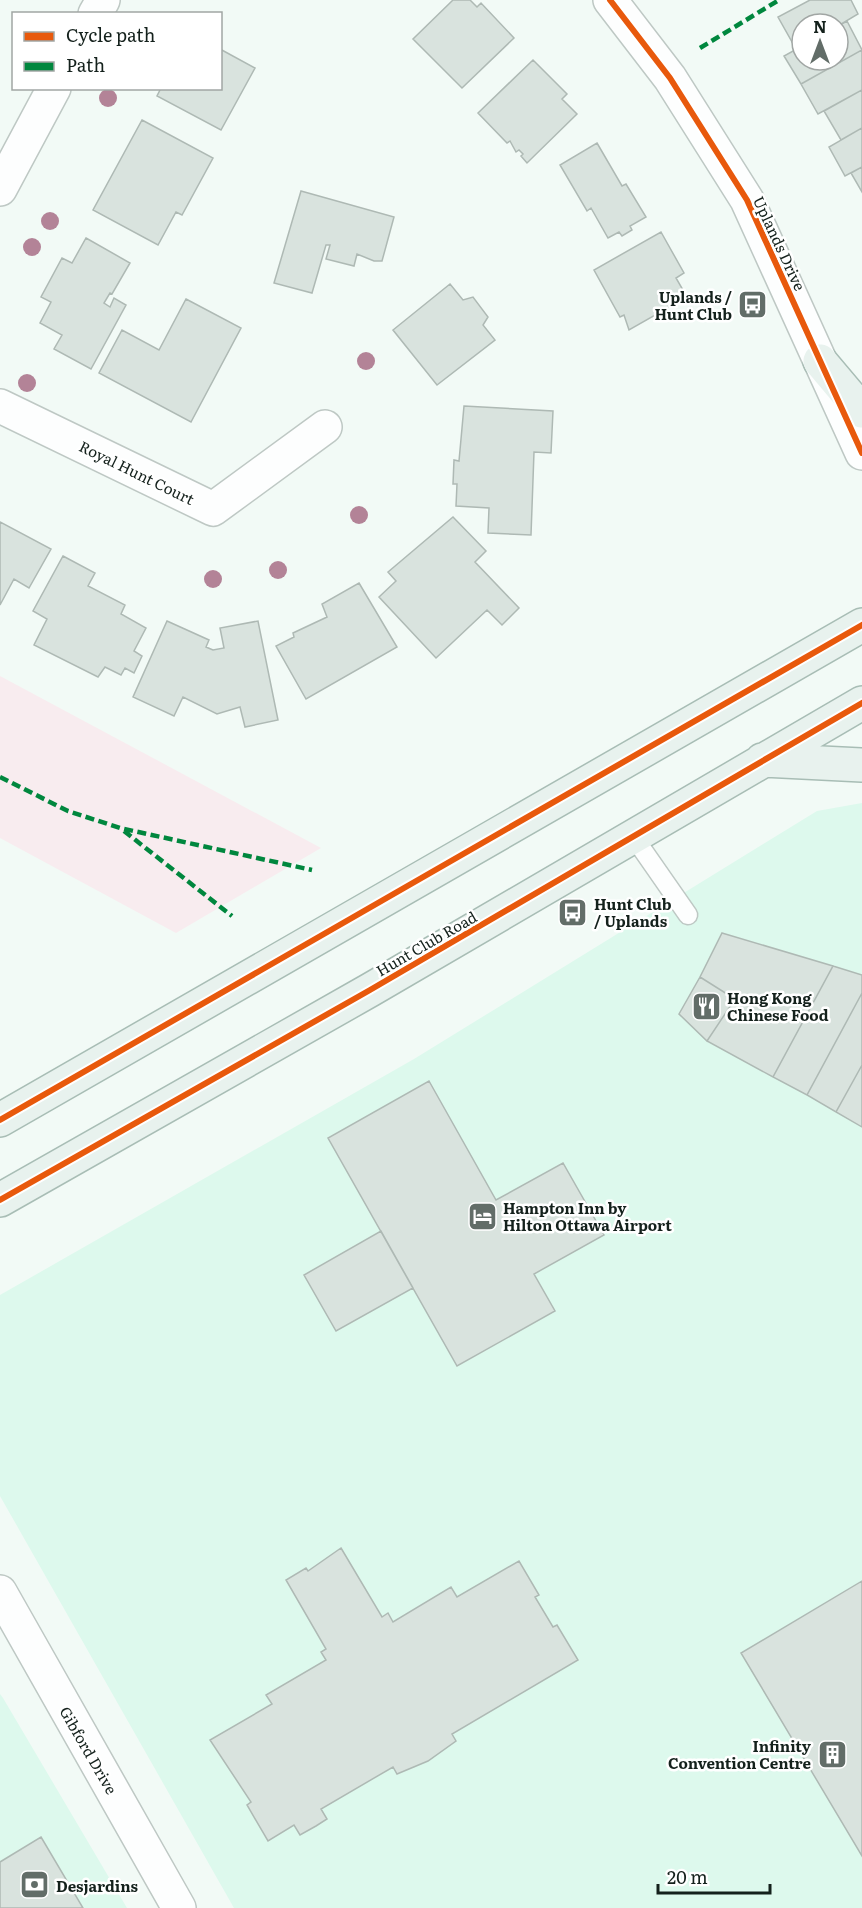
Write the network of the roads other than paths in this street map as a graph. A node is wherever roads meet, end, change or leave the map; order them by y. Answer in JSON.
{"nodes":[{"id":1,"x":610,"y":0,"type":"edge"},
{"id":2,"x":53,"y":90,"type":"edge"},
{"id":3,"x":0,"y":189,"type":"edge"},
{"id":4,"x":820,"y":361,"type":"junction"},
{"id":5,"x":0,"y":406,"type":"edge"},
{"id":6,"x":862,"y":411,"type":"edge"},
{"id":7,"x":325,"y":427,"type":"dead end"},
{"id":8,"x":862,"y":453,"type":"edge"},
{"id":9,"x":862,"y":625,"type":"edge"},
{"id":10,"x":862,"y":703,"type":"edge"},
{"id":11,"x":762,"y":760,"type":"junction"},
{"id":12,"x":862,"y":765,"type":"edge"},
{"id":13,"x":633,"y":836,"type":"junction"},
{"id":14,"x":688,"y":915,"type":"dead end"},
{"id":15,"x":0,"y":1120,"type":"edge"},
{"id":16,"x":0,"y":1200,"type":"edge"},
{"id":17,"x":0,"y":1592,"type":"edge"},
{"id":18,"x":180,"y":1908,"type":"edge"}],
"edges":[{"from":1,"to":4,"type":"street","name":"Uplands Drive"},
{"from":2,"to":3,"type":"street"},
{"from":4,"to":6,"type":"main road"},
{"from":4,"to":8,"type":"street","name":"Uplands Drive"},
{"from":5,"to":7,"type":"street","name":"Royal Hunt Court"},
{"from":9,"to":15,"type":"main road"},
{"from":10,"to":11,"type":"main road","name":"Hunt Club Road"},
{"from":11,"to":12,"type":"main road"},
{"from":11,"to":13,"type":"main road","name":"Hunt Club Road"},
{"from":13,"to":14,"type":"lane"},
{"from":13,"to":16,"type":"main road","name":"Hunt Club Road"},
{"from":17,"to":18,"type":"street","name":"Gibford Drive"}]}
